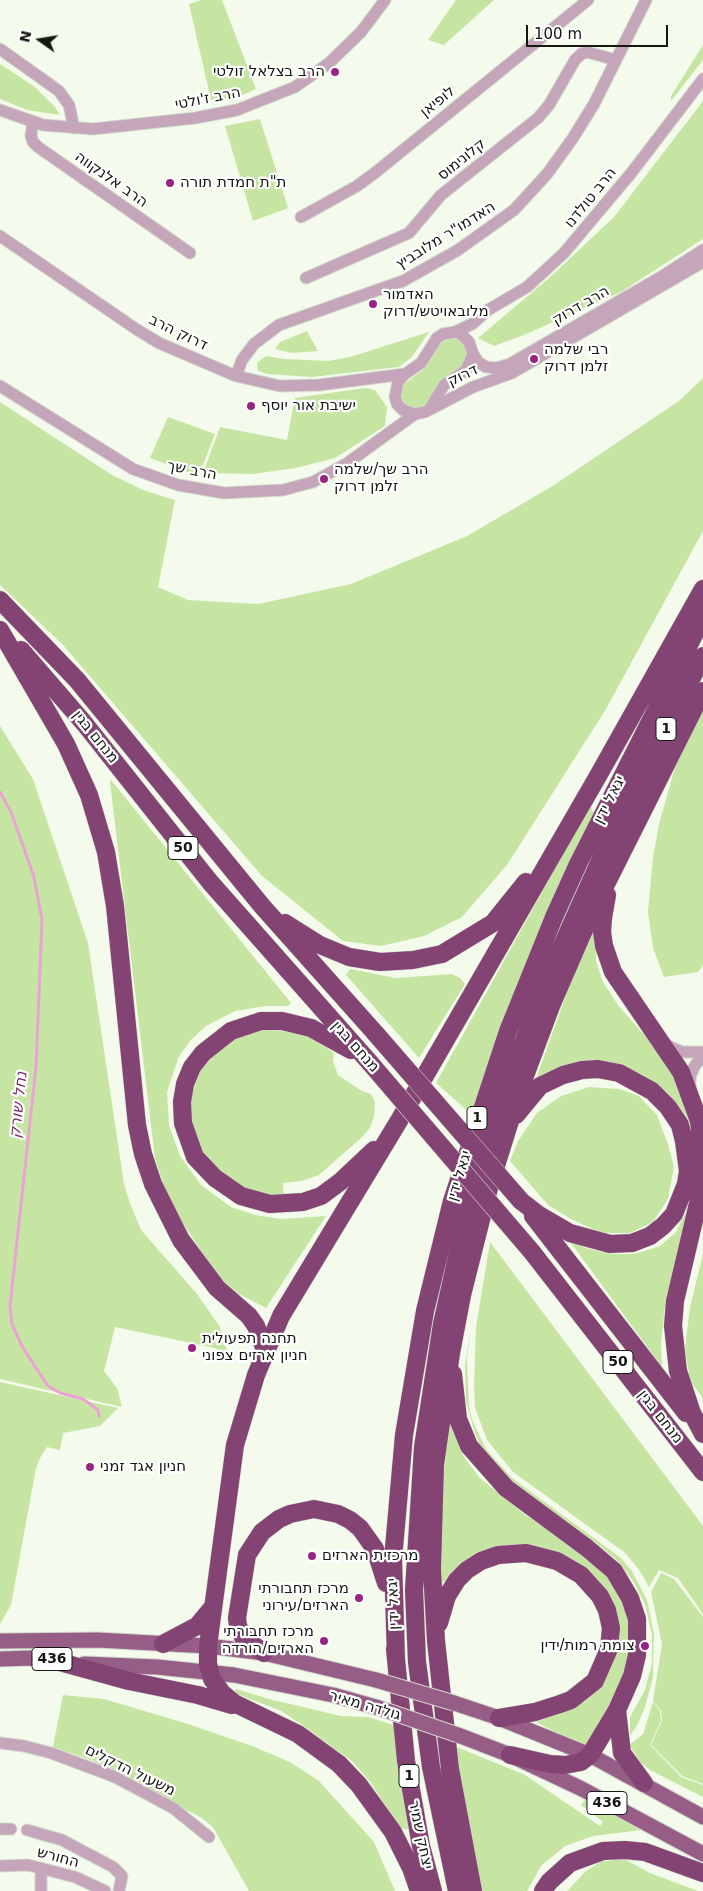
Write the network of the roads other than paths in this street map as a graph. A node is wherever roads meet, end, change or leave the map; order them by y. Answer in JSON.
{"nodes":[{"id":1,"x":385,"y":0,"type":"edge"},
{"id":2,"x":588,"y":0,"type":"edge"},
{"id":3,"x":646,"y":0,"type":"edge"},
{"id":4,"x":0,"y":49,"type":"edge"},
{"id":5,"x":616,"y":60,"type":"junction"},
{"id":6,"x":703,"y":79,"type":"edge"},
{"id":7,"x":0,"y":110,"type":"edge"},
{"id":8,"x":33,"y":122,"type":"junction"},
{"id":9,"x":74,"y":128,"type":"junction"},
{"id":10,"x":301,"y":217,"type":"dead end"},
{"id":11,"x":0,"y":236,"type":"edge"},
{"id":12,"x":703,"y":250,"type":"edge"},
{"id":13,"x":190,"y":253,"type":"dead end"},
{"id":14,"x":703,"y":262,"type":"edge"},
{"id":15,"x":306,"y":278,"type":"dead end"},
{"id":16,"x":482,"y":314,"type":"junction"},
{"id":17,"x":455,"y":332,"type":"junction"},
{"id":18,"x":472,"y":350,"type":"junction"},
{"id":19,"x":512,"y":373,"type":"joint"},
{"id":20,"x":405,"y":374,"type":"junction"},
{"id":21,"x":236,"y":376,"type":"junction"},
{"id":22,"x":369,"y":380,"type":"junction"},
{"id":23,"x":0,"y":386,"type":"edge"},
{"id":24,"x":396,"y":401,"type":"junction"},
{"id":25,"x":429,"y":410,"type":"junction"},
{"id":26,"x":415,"y":414,"type":"junction"},
{"id":27,"x":389,"y":432,"type":"junction"},
{"id":28,"x":703,"y":589,"type":"edge"},
{"id":29,"x":0,"y":600,"type":"edge"},
{"id":30,"x":703,"y":617,"type":"edge"},
{"id":31,"x":0,"y":628,"type":"edge"},
{"id":32,"x":703,"y":656,"type":"edge"},
{"id":33,"x":703,"y":691,"type":"edge"},
{"id":34,"x":598,"y":776,"type":"junction"},
{"id":35,"x":640,"y":814,"type":"junction"},
{"id":36,"x":262,"y":906,"type":"junction"},
{"id":37,"x":663,"y":1043,"type":"junction"},
{"id":38,"x":703,"y":1054,"type":"edge"},
{"id":39,"x":371,"y":1064,"type":"junction"},
{"id":40,"x":691,"y":1093,"type":"junction"},
{"id":41,"x":400,"y":1119,"type":"junction"},
{"id":42,"x":506,"y":1132,"type":"junction"},
{"id":43,"x":542,"y":1222,"type":"junction"},
{"id":44,"x":265,"y":1350,"type":"junction"},
{"id":45,"x":451,"y":1353,"type":"junction"},
{"id":46,"x":703,"y":1434,"type":"edge"},
{"id":47,"x":703,"y":1472,"type":"edge"},
{"id":48,"x":212,"y":1608,"type":"junction"},
{"id":49,"x":0,"y":1641,"type":"edge"},
{"id":50,"x":436,"y":1641,"type":"junction"},
{"id":51,"x":163,"y":1644,"type":"junction"},
{"id":52,"x":208,"y":1646,"type":"junction"},
{"id":53,"x":264,"y":1653,"type":"junction"},
{"id":54,"x":0,"y":1659,"type":"edge"},
{"id":55,"x":49,"y":1659,"type":"junction"},
{"id":56,"x":396,"y":1659,"type":"junction"},
{"id":57,"x":418,"y":1662,"type":"joint"},
{"id":58,"x":209,"y":1672,"type":"junction"},
{"id":59,"x":244,"y":1708,"type":"junction"},
{"id":60,"x":617,"y":1710,"type":"junction"},
{"id":61,"x":498,"y":1718,"type":"junction"},
{"id":62,"x":0,"y":1743,"type":"edge"},
{"id":63,"x":510,"y":1754,"type":"junction"},
{"id":64,"x":590,"y":1754,"type":"junction"},
{"id":65,"x":644,"y":1783,"type":"junction"},
{"id":66,"x":703,"y":1817,"type":"edge"},
{"id":67,"x":27,"y":1830,"type":"dead end"},
{"id":68,"x":209,"y":1836,"type":"dead end"},
{"id":69,"x":703,"y":1854,"type":"edge"},
{"id":70,"x":0,"y":1866,"type":"edge"},
{"id":71,"x":41,"y":1868,"type":"junction"},
{"id":72,"x":703,"y":1873,"type":"edge"},
{"id":73,"x":41,"y":1891,"type":"edge"},
{"id":74,"x":105,"y":1891,"type":"edge"},
{"id":75,"x":119,"y":1891,"type":"edge"},
{"id":76,"x":419,"y":1891,"type":"edge"},
{"id":77,"x":433,"y":1891,"type":"edge"},
{"id":78,"x":457,"y":1891,"type":"edge"},
{"id":79,"x":473,"y":1891,"type":"edge"},
{"id":80,"x":543,"y":1891,"type":"edge"}],
"edges":[{"from":1,"to":9,"type":"street","name":"הרב ז'ולטי"},
{"from":2,"to":10,"type":"street","name":"לופיאן"},
{"from":3,"to":5,"type":"street","name":"האדמו\"ר מלובביץ"},
{"from":4,"to":9,"type":"street"},
{"from":5,"to":15,"type":"street","name":"קלונימוס"},
{"from":5,"to":21,"type":"street","name":"האדמו\"ר מלובביץ"},
{"from":6,"to":16,"type":"street","name":"הרב טולדנו"},
{"from":7,"to":8,"type":"street","name":"הרב ז'ולטי"},
{"from":8,"to":9,"type":"street","name":"הרב ז'ולטי"},
{"from":8,"to":13,"type":"street","name":"הרב אלנקווה"},
{"from":11,"to":21,"type":"street","name":"דרוק הרב"},
{"from":12,"to":18,"type":"street","name":"הרב דרוק"},
{"from":14,"to":19,"type":"street","name":"הרב דרוק"},
{"from":16,"to":17,"type":"street","name":"הרב טולדנו"},
{"from":16,"to":18,"type":"street"},
{"from":17,"to":18,"type":"street","name":"הרב דרוק"},
{"from":17,"to":20,"type":"street","name":"הרב טולדנו"},
{"from":18,"to":25,"type":"street"},
{"from":19,"to":25,"type":"street","name":"דרוק"},
{"from":20,"to":22,"type":"street"},
{"from":20,"to":24,"type":"street"},
{"from":21,"to":22,"type":"street","name":"דרוק הרב"},
{"from":22,"to":24,"type":"street"},
{"from":23,"to":27,"type":"street","name":"הרב שך"},
{"from":24,"to":26,"type":"street"},
{"from":24,"to":27,"type":"street"},
{"from":25,"to":26,"type":"street","name":"דרוק"},
{"from":26,"to":27,"type":"street","name":"הרב שך"},
{"from":28,"to":34,"type":"highway"},
{"from":29,"to":36,"type":"highway","name":"מנחם בגין","number":"50"},
{"from":30,"to":56,"type":"highway","name":"יגאל ידין","number":"1"},
{"from":31,"to":39,"type":"highway","name":"מנחם בגין","number":"50"},
{"from":31,"to":44,"type":"highway"},
{"from":32,"to":57,"type":"highway","name":"יגאל ידין","number":"1"},
{"from":33,"to":35,"type":"highway"},
{"from":34,"to":36,"type":"highway"},
{"from":34,"to":41,"type":"highway"},
{"from":35,"to":37,"type":"highway"},
{"from":35,"to":42,"type":"highway"},
{"from":36,"to":43,"type":"highway","name":"מנחם בגין","number":"50","bridge":true},
{"from":37,"to":38,"type":"street"},
{"from":37,"to":40,"type":"highway"},
{"from":38,"to":40,"type":"street"},
{"from":39,"to":41,"type":"highway"},
{"from":39,"to":47,"type":"highway","name":"מנחם בגין","number":"50","bridge":true},
{"from":40,"to":46,"type":"highway"},
{"from":41,"to":44,"type":"highway"},
{"from":42,"to":43,"type":"highway"},
{"from":42,"to":45,"type":"highway"},
{"from":43,"to":46,"type":"highway","name":"מנחם בגין","number":"50"},
{"from":44,"to":48,"type":"highway"},
{"from":45,"to":50,"type":"highway"},
{"from":45,"to":60,"type":"highway"},
{"from":48,"to":51,"type":"highway"},
{"from":48,"to":52,"type":"highway"},
{"from":49,"to":51,"type":"main road","name":"גולדה מאיר","number":"436"},
{"from":50,"to":61,"type":"highway"},
{"from":50,"to":79,"type":"highway"},
{"from":51,"to":52,"type":"main road","name":"גולדה מאיר","number":"436"},
{"from":52,"to":53,"type":"main road","name":"גולדה מאיר","number":"436"},
{"from":52,"to":58,"type":"highway"},
{"from":53,"to":56,"type":"highway"},
{"from":53,"to":61,"type":"main road","name":"גולדה מאיר","number":"436","bridge":true},
{"from":54,"to":55,"type":"main road","name":"גולדה מאיר","number":"436"},
{"from":55,"to":58,"type":"main road","name":"גולדה מאיר","number":"436"},
{"from":55,"to":59,"type":"highway"},
{"from":56,"to":77,"type":"highway","name":"יצחק שמיר","number":"1"},
{"from":57,"to":78,"type":"highway","name":"יצחק שמיר","number":"1"},
{"from":58,"to":59,"type":"highway"},
{"from":58,"to":63,"type":"main road","name":"גולדה מאיר","number":"436","bridge":true},
{"from":59,"to":76,"type":"highway"},
{"from":60,"to":64,"type":"highway"},
{"from":60,"to":65,"type":"highway"},
{"from":61,"to":64,"type":"main road","name":"גולדה מאיר","number":"436"},
{"from":62,"to":68,"type":"street","name":"משעול הדקלים"},
{"from":63,"to":64,"type":"highway"},
{"from":63,"to":69,"type":"main road","name":"גולדה מאיר","number":"436"},
{"from":64,"to":65,"type":"main road","name":"גולדה מאיר","number":"436"},
{"from":65,"to":66,"type":"main road","name":"גולדה מאיר","number":"436"},
{"from":67,"to":75,"type":"street"},
{"from":70,"to":71,"type":"street","name":"החורש"},
{"from":71,"to":73,"type":"street"},
{"from":71,"to":74,"type":"street","name":"החורש"},
{"from":72,"to":80,"type":"highway"}]}
